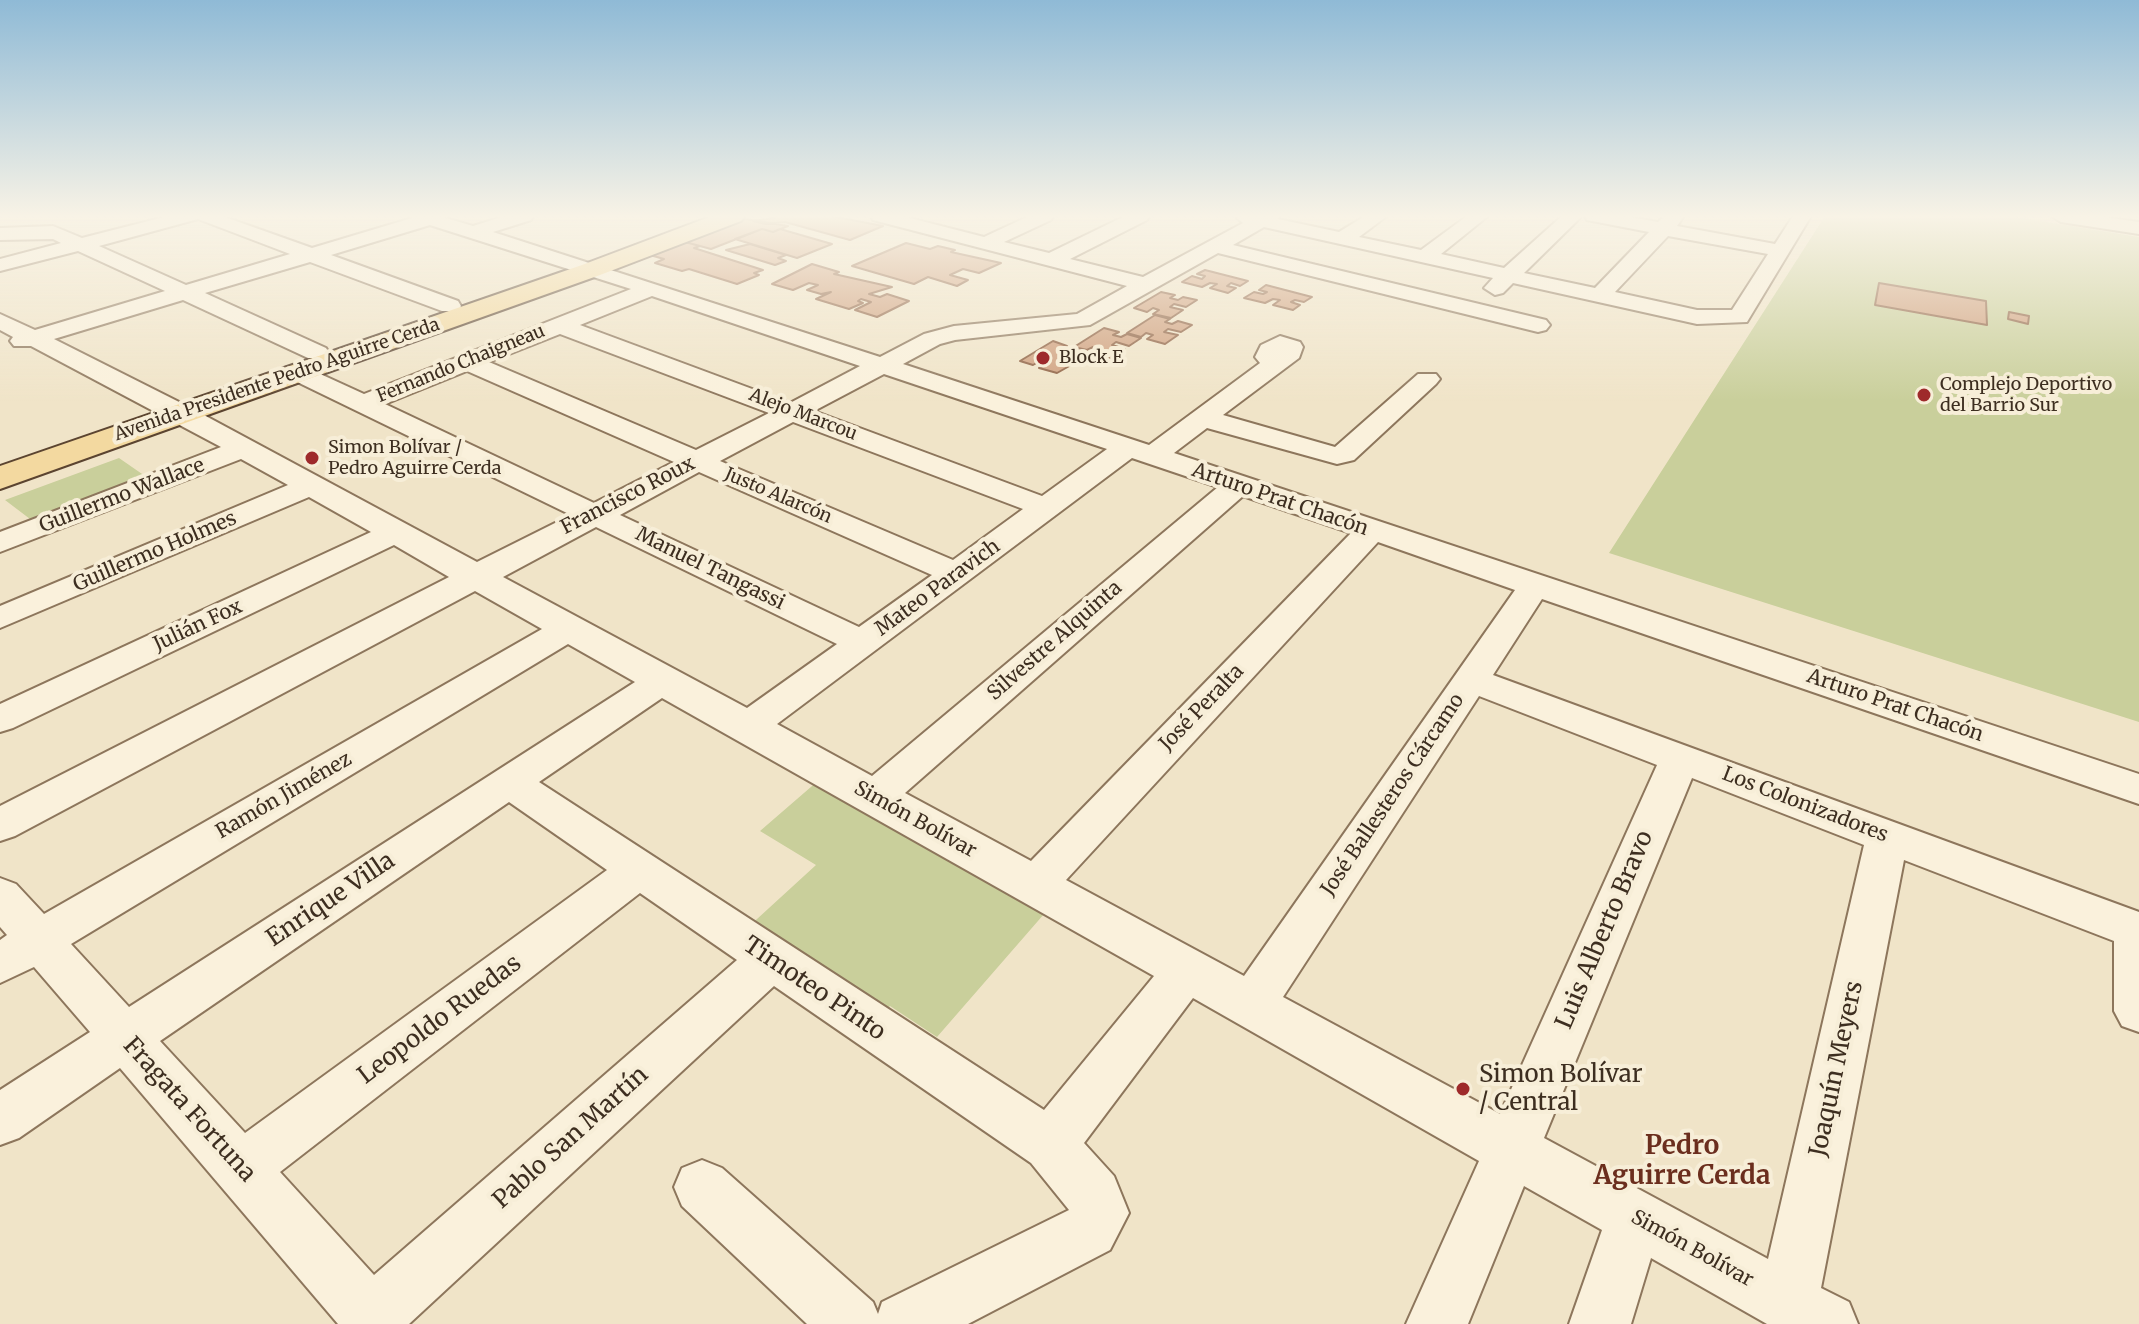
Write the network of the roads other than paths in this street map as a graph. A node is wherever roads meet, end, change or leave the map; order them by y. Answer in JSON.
{"nodes":[{"id":1,"x":150,"y":278,"type":"edge"},
{"id":2,"x":235,"y":278,"type":"edge"},
{"id":3,"x":374,"y":278,"type":"edge"},
{"id":4,"x":543,"y":278,"type":"edge"},
{"id":5,"x":548,"y":278,"type":"edge"},
{"id":6,"x":614,"y":278,"type":"edge"},
{"id":7,"x":1120,"y":278,"type":"edge"},
{"id":8,"x":1161,"y":278,"type":"edge"},
{"id":9,"x":1343,"y":278,"type":"edge"},
{"id":10,"x":1506,"y":278,"type":"edge"},
{"id":11,"x":1522,"y":278,"type":"edge"},
{"id":12,"x":1617,"y":278,"type":"edge"},
{"id":13,"x":1765,"y":278,"type":"edge"},
{"id":14,"x":1148,"y":285,"type":"junction"},
{"id":15,"x":648,"y":290,"type":"junction"},
{"id":16,"x":184,"y":293,"type":"junction"},
{"id":17,"x":1601,"y":295,"type":"junction"},
{"id":18,"x":450,"y":306,"type":"junction"},
{"id":19,"x":1471,"y":309,"type":"junction"},
{"id":20,"x":0,"y":321,"type":"edge"},
{"id":21,"x":558,"y":325,"type":"junction"},
{"id":22,"x":1538,"y":325,"type":"dead end"},
{"id":23,"x":1451,"y":328,"type":"dead end"},
{"id":24,"x":33,"y":338,"type":"junction"},
{"id":25,"x":0,"y":348,"type":"edge"},
{"id":26,"x":306,"y":362,"type":"junction"},
{"id":27,"x":467,"y":362,"type":"junction"},
{"id":28,"x":1276,"y":363,"type":"dead end"},
{"id":29,"x":880,"y":366,"type":"junction"},
{"id":30,"x":1427,"y":379,"type":"dead end"},
{"id":31,"x":363,"y":404,"type":"junction"},
{"id":32,"x":173,"y":410,"type":"junction"},
{"id":33,"x":793,"y":411,"type":"junction"},
{"id":34,"x":1203,"y":418,"type":"junction"},
{"id":35,"x":244,"y":448,"type":"junction"},
{"id":36,"x":1140,"y":452,"type":"junction"},
{"id":37,"x":696,"y":461,"type":"junction"},
{"id":38,"x":0,"y":465,"type":"edge"},
{"id":39,"x":0,"y":478,"type":"edge"},
{"id":40,"x":311,"y":486,"type":"junction"},
{"id":41,"x":1237,"y":486,"type":"junction"},
{"id":42,"x":1047,"y":508,"type":"junction"},
{"id":43,"x":594,"y":513,"type":"junction"},
{"id":44,"x":1371,"y":531,"type":"junction"},
{"id":45,"x":396,"y":532,"type":"junction"},
{"id":46,"x":0,"y":543,"type":"edge"},
{"id":47,"x":958,"y":574,"type":"junction"},
{"id":48,"x":475,"y":576,"type":"junction"},
{"id":49,"x":1535,"y":585,"type":"junction"},
{"id":50,"x":0,"y":618,"type":"edge"},
{"id":51,"x":569,"y":628,"type":"junction"},
{"id":52,"x":864,"y":643,"type":"junction"},
{"id":53,"x":663,"y":680,"type":"junction"},
{"id":54,"x":1471,"y":680,"type":"junction"},
{"id":55,"x":3,"y":714,"type":"edge"},
{"id":56,"x":747,"y":727,"type":"junction"},
{"id":57,"x":1680,"y":758,"type":"junction"},
{"id":58,"x":509,"y":782,"type":"junction"},
{"id":59,"x":2139,"y":789,"type":"edge"},
{"id":60,"x":874,"y":797,"type":"junction"},
{"id":61,"x":0,"y":825,"type":"edge"},
{"id":62,"x":1887,"y":836,"type":"junction"},
{"id":63,"x":638,"y":870,"type":"junction"},
{"id":64,"x":1034,"y":886,"type":"junction"},
{"id":65,"x":0,"y":896,"type":"edge"},
{"id":66,"x":2138,"y":931,"type":"edge"},
{"id":67,"x":19,"y":952,"type":"edge"},
{"id":68,"x":770,"y":960,"type":"junction"},
{"id":69,"x":1187,"y":970,"type":"junction"},
{"id":70,"x":1251,"y":1005,"type":"junction"},
{"id":71,"x":2139,"y":1011,"type":"edge"},
{"id":72,"x":124,"y":1037,"type":"junction"},
{"id":73,"x":0,"y":1120,"type":"edge"},
{"id":74,"x":1050,"y":1145,"type":"junction"},
{"id":75,"x":1510,"y":1149,"type":"junction"},
{"id":76,"x":241,"y":1169,"type":"junction"},
{"id":77,"x":702,"y":1187,"type":"dead end"},
{"id":78,"x":1635,"y":1218,"type":"junction"},
{"id":79,"x":1808,"y":1313,"type":"edge"},
{"id":80,"x":375,"y":1320,"type":"edge"},
{"id":81,"x":851,"y":1324,"type":"edge"},
{"id":82,"x":904,"y":1324,"type":"edge"},
{"id":83,"x":1437,"y":1324,"type":"edge"},
{"id":84,"x":1600,"y":1324,"type":"edge"}],
"edges":[{"from":1,"to":16,"type":"street","name":"Manuel Tangassi"},
{"from":2,"to":16,"type":"street"},
{"from":3,"to":18,"type":"street"},
{"from":4,"to":18,"type":"main road","name":"Avenida Presidente Pedro Aguirre Cerda"},
{"from":5,"to":26,"type":"main road","name":"Avenida Presidente Pedro Aguirre Cerda"},
{"from":6,"to":15,"type":"street","name":"Arturo Prat Chacón"},
{"from":7,"to":14,"type":"street"},
{"from":8,"to":14,"type":"street","name":"Francisco Roux"},
{"from":9,"to":19,"type":"street"},
{"from":10,"to":19,"type":"street"},
{"from":11,"to":17,"type":"street"},
{"from":12,"to":17,"type":"street"},
{"from":13,"to":17,"type":"street"},
{"from":14,"to":29,"type":"street","name":"Francisco Roux"},
{"from":15,"to":21,"type":"street","name":"Fernando Chaigneau"},
{"from":15,"to":29,"type":"street","name":"Arturo Prat Chacón"},
{"from":16,"to":24,"type":"street"},
{"from":16,"to":26,"type":"street","name":"Manuel Tangassi"},
{"from":18,"to":26,"type":"main road","name":"Avenida Presidente Pedro Aguirre Cerda"},
{"from":19,"to":22,"type":"street"},
{"from":19,"to":23,"type":"street"},
{"from":20,"to":24,"type":"street","name":"Simón Bolívar"},
{"from":21,"to":27,"type":"street","name":"Fernando Chaigneau"},
{"from":21,"to":33,"type":"street","name":"Alejo Marcou"},
{"from":24,"to":25,"type":"street"},
{"from":24,"to":32,"type":"street","name":"Simón Bolívar"},
{"from":26,"to":31,"type":"street","name":"Manuel Tangassi"},
{"from":26,"to":32,"type":"main road","name":"Avenida Presidente Pedro Aguirre Cerda"},
{"from":27,"to":31,"type":"street","name":"Fernando Chaigneau"},
{"from":27,"to":37,"type":"street","name":"Justo Alarcón"},
{"from":28,"to":34,"type":"street","name":"Mateo Paravich"},
{"from":29,"to":33,"type":"street","name":"Francisco Roux"},
{"from":29,"to":36,"type":"street","name":"Arturo Prat Chacón"},
{"from":30,"to":34,"type":"street"},
{"from":31,"to":43,"type":"street","name":"Manuel Tangassi"},
{"from":32,"to":35,"type":"street","name":"Simón Bolívar"},
{"from":32,"to":38,"type":"main road","name":"Avenida Presidente Pedro Aguirre Cerda"},
{"from":32,"to":39,"type":"main road","name":"Avenida Presidente Pedro Aguirre Cerda"},
{"from":33,"to":37,"type":"street","name":"Francisco Roux"},
{"from":33,"to":42,"type":"street","name":"Alejo Marcou"},
{"from":34,"to":36,"type":"street","name":"Mateo Paravich"},
{"from":35,"to":40,"type":"street","name":"Simón Bolívar"},
{"from":35,"to":46,"type":"street","name":"Guillermo Wallace"},
{"from":36,"to":41,"type":"street","name":"Arturo Prat Chacón"},
{"from":36,"to":42,"type":"street","name":"Mateo Paravich"},
{"from":37,"to":43,"type":"street","name":"Francisco Roux"},
{"from":37,"to":47,"type":"street","name":"Justo Alarcón"},
{"from":40,"to":45,"type":"street","name":"Simón Bolívar"},
{"from":40,"to":50,"type":"street","name":"Guillermo Holmes"},
{"from":41,"to":44,"type":"street","name":"Arturo Prat Chacón"},
{"from":41,"to":60,"type":"street","name":"Silvestre Alquinta"},
{"from":42,"to":47,"type":"street","name":"Mateo Paravich"},
{"from":43,"to":48,"type":"street","name":"Francisco Roux"},
{"from":43,"to":52,"type":"street","name":"Manuel Tangassi"},
{"from":44,"to":49,"type":"street","name":"Arturo Prat Chacón"},
{"from":44,"to":64,"type":"street","name":"José Peralta"},
{"from":45,"to":48,"type":"street","name":"Simón Bolívar"},
{"from":45,"to":55,"type":"street","name":"Julián Fox"},
{"from":47,"to":52,"type":"street","name":"Mateo Paravich"},
{"from":48,"to":51,"type":"street","name":"Simón Bolívar"},
{"from":48,"to":61,"type":"street","name":"Francisco Roux"},
{"from":49,"to":54,"type":"street","name":"José Ballesteros Cárcamo"},
{"from":49,"to":59,"type":"street","name":"Arturo Prat Chacón"},
{"from":51,"to":53,"type":"street","name":"Simón Bolívar"},
{"from":51,"to":67,"type":"street","name":"Ramón Jiménez"},
{"from":52,"to":56,"type":"street","name":"Mateo Paravich"},
{"from":53,"to":56,"type":"street","name":"Simón Bolívar"},
{"from":53,"to":58,"type":"street","name":"Enrique Villa"},
{"from":54,"to":57,"type":"street","name":"Los Colonizadores"},
{"from":54,"to":70,"type":"street","name":"José Ballesteros Cárcamo"},
{"from":56,"to":60,"type":"street","name":"Simón Bolívar"},
{"from":57,"to":62,"type":"street","name":"Los Colonizadores"},
{"from":57,"to":75,"type":"street","name":"Luis Alberto Bravo"},
{"from":58,"to":63,"type":"street","name":"Timoteo Pinto"},
{"from":58,"to":72,"type":"street","name":"Enrique Villa"},
{"from":60,"to":64,"type":"street","name":"Simón Bolívar"},
{"from":62,"to":66,"type":"street","name":"Los Colonizadores"},
{"from":62,"to":79,"type":"street","name":"Joaquín Meyers"},
{"from":63,"to":68,"type":"street","name":"Timoteo Pinto"},
{"from":63,"to":76,"type":"street","name":"Leopoldo Ruedas"},
{"from":64,"to":69,"type":"street","name":"Simón Bolívar"},
{"from":65,"to":67,"type":"street","name":"Fragata Fortuna"},
{"from":66,"to":71,"type":"street"},
{"from":67,"to":72,"type":"street","name":"Fragata Fortuna"},
{"from":68,"to":74,"type":"street","name":"Timoteo Pinto"},
{"from":68,"to":80,"type":"street","name":"Pablo San Martín"},
{"from":69,"to":70,"type":"street","name":"Simón Bolívar"},
{"from":69,"to":74,"type":"street"},
{"from":70,"to":75,"type":"street","name":"Simón Bolívar"},
{"from":72,"to":73,"type":"street","name":"Enrique Villa"},
{"from":72,"to":76,"type":"street","name":"Fragata Fortuna"},
{"from":74,"to":82,"type":"street","name":"Timoteo Pinto"},
{"from":75,"to":78,"type":"street","name":"Simón Bolívar"},
{"from":75,"to":83,"type":"street","name":"Luis Alberto Bravo"},
{"from":76,"to":80,"type":"street","name":"Fragata Fortuna"},
{"from":77,"to":81,"type":"street"},
{"from":78,"to":79,"type":"street","name":"Simón Bolívar"},
{"from":78,"to":84,"type":"street"}]}
